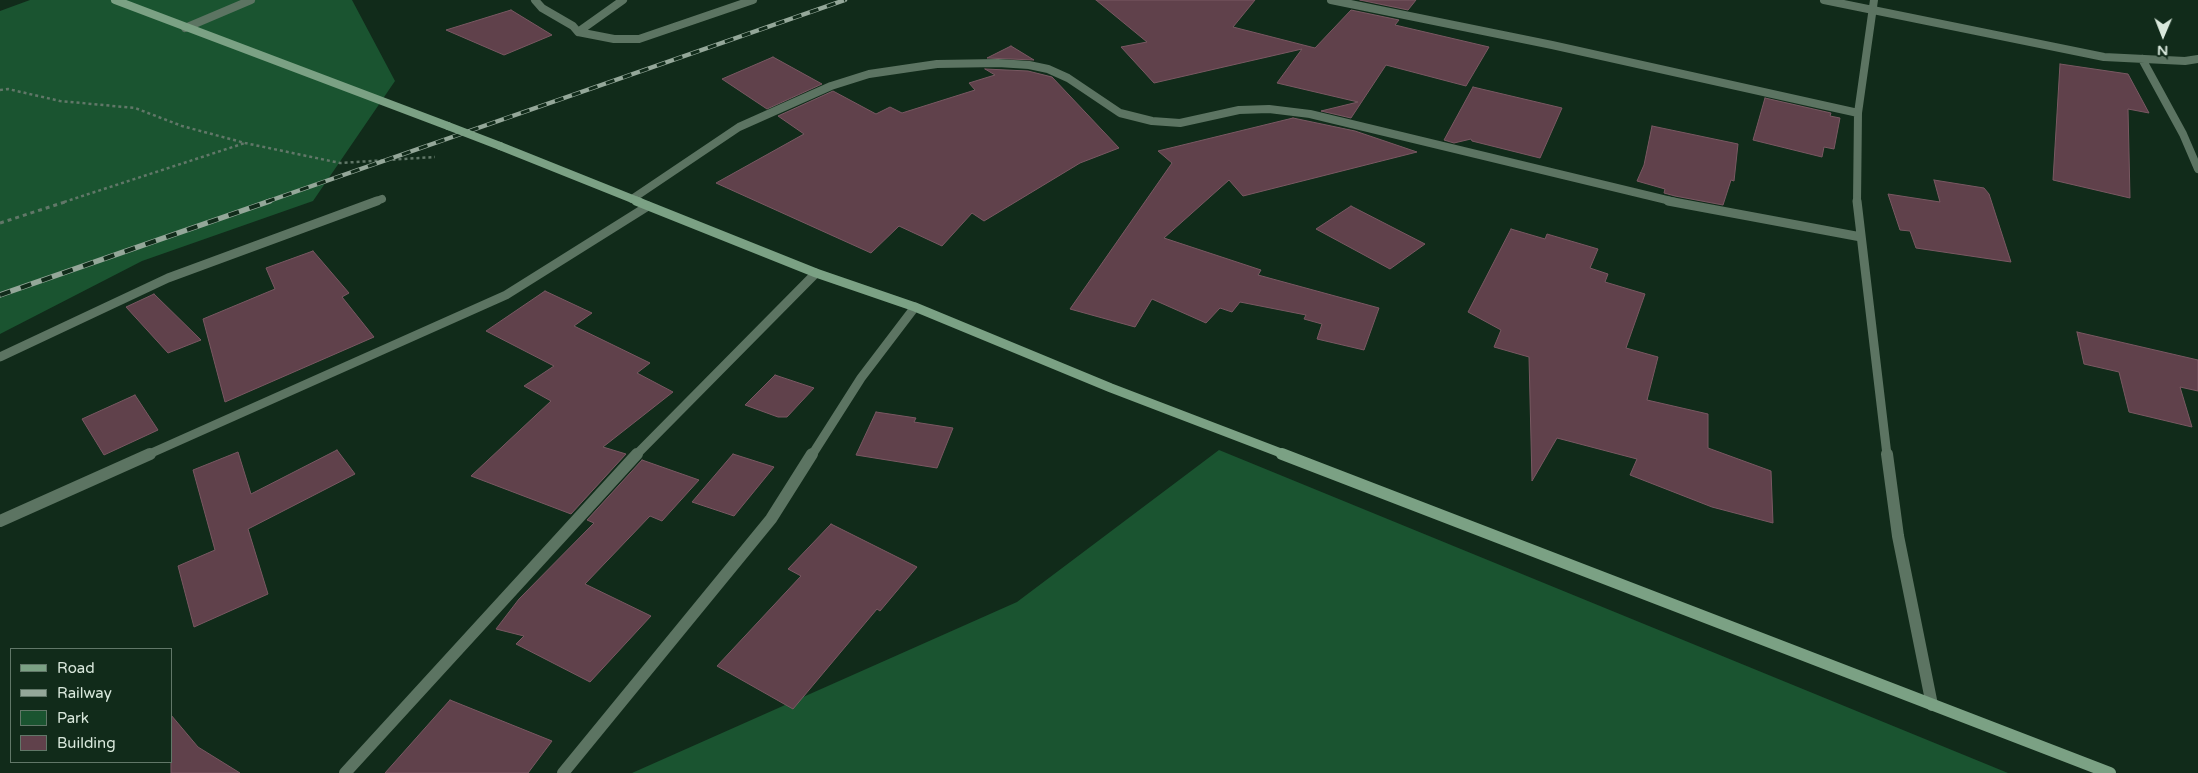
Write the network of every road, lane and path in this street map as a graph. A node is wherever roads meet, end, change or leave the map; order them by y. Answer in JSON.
{"nodes":[{"id":1,"x":115,"y":0,"type":"edge"},
{"id":2,"x":251,"y":0,"type":"edge"},
{"id":3,"x":535,"y":0,"type":"edge"},
{"id":4,"x":623,"y":0,"type":"edge"},
{"id":5,"x":753,"y":0,"type":"edge"},
{"id":6,"x":1332,"y":0,"type":"edge"},
{"id":7,"x":1824,"y":0,"type":"edge"},
{"id":8,"x":1873,"y":4,"type":"edge"},
{"id":9,"x":185,"y":28,"type":"junction"},
{"id":10,"x":578,"y":32,"type":"junction"},
{"id":11,"x":2142,"y":59,"type":"junction"},
{"id":12,"x":2198,"y":59,"type":"edge"},
{"id":13,"x":0,"y":90,"type":"edge"},
{"id":14,"x":1858,"y":113,"type":"junction"},
{"id":15,"x":245,"y":143,"type":"junction"},
{"id":16,"x":435,"y":157,"type":"dead end"},
{"id":17,"x":2198,"y":168,"type":"edge"},
{"id":18,"x":382,"y":199,"type":"dead end"},
{"id":19,"x":632,"y":199,"type":"junction"},
{"id":20,"x":648,"y":206,"type":"junction"},
{"id":21,"x":0,"y":223,"type":"edge"},
{"id":22,"x":1861,"y":237,"type":"junction"},
{"id":23,"x":816,"y":272,"type":"junction"},
{"id":24,"x":915,"y":307,"type":"junction"},
{"id":25,"x":0,"y":357,"type":"edge"},
{"id":26,"x":0,"y":521,"type":"edge"},
{"id":27,"x":1932,"y":705,"type":"junction"},
{"id":28,"x":345,"y":773,"type":"edge"},
{"id":29,"x":563,"y":773,"type":"edge"},
{"id":30,"x":2110,"y":773,"type":"edge"}],
"edges":[{"from":1,"to":9,"type":"street"},
{"from":2,"to":9,"type":"street"},
{"from":3,"to":10,"type":"street"},
{"from":4,"to":10,"type":"street"},
{"from":5,"to":10,"type":"street"},
{"from":6,"to":14,"type":"street"},
{"from":7,"to":8,"type":"street"},
{"from":8,"to":11,"type":"street"},
{"from":8,"to":14,"type":"street"},
{"from":9,"to":19,"type":"street","bridge":true},
{"from":11,"to":12,"type":"street"},
{"from":11,"to":17,"type":"street"},
{"from":13,"to":15,"type":"path"},
{"from":14,"to":22,"type":"street"},
{"from":15,"to":16,"type":"path"},
{"from":15,"to":21,"type":"path"},
{"from":18,"to":25,"type":"street"},
{"from":19,"to":20,"type":"street"},
{"from":19,"to":22,"type":"street"},
{"from":20,"to":23,"type":"street"},
{"from":20,"to":26,"type":"street"},
{"from":22,"to":27,"type":"street"},
{"from":23,"to":24,"type":"street"},
{"from":23,"to":28,"type":"street"},
{"from":24,"to":27,"type":"street"},
{"from":24,"to":29,"type":"street"},
{"from":27,"to":30,"type":"street"}]}
